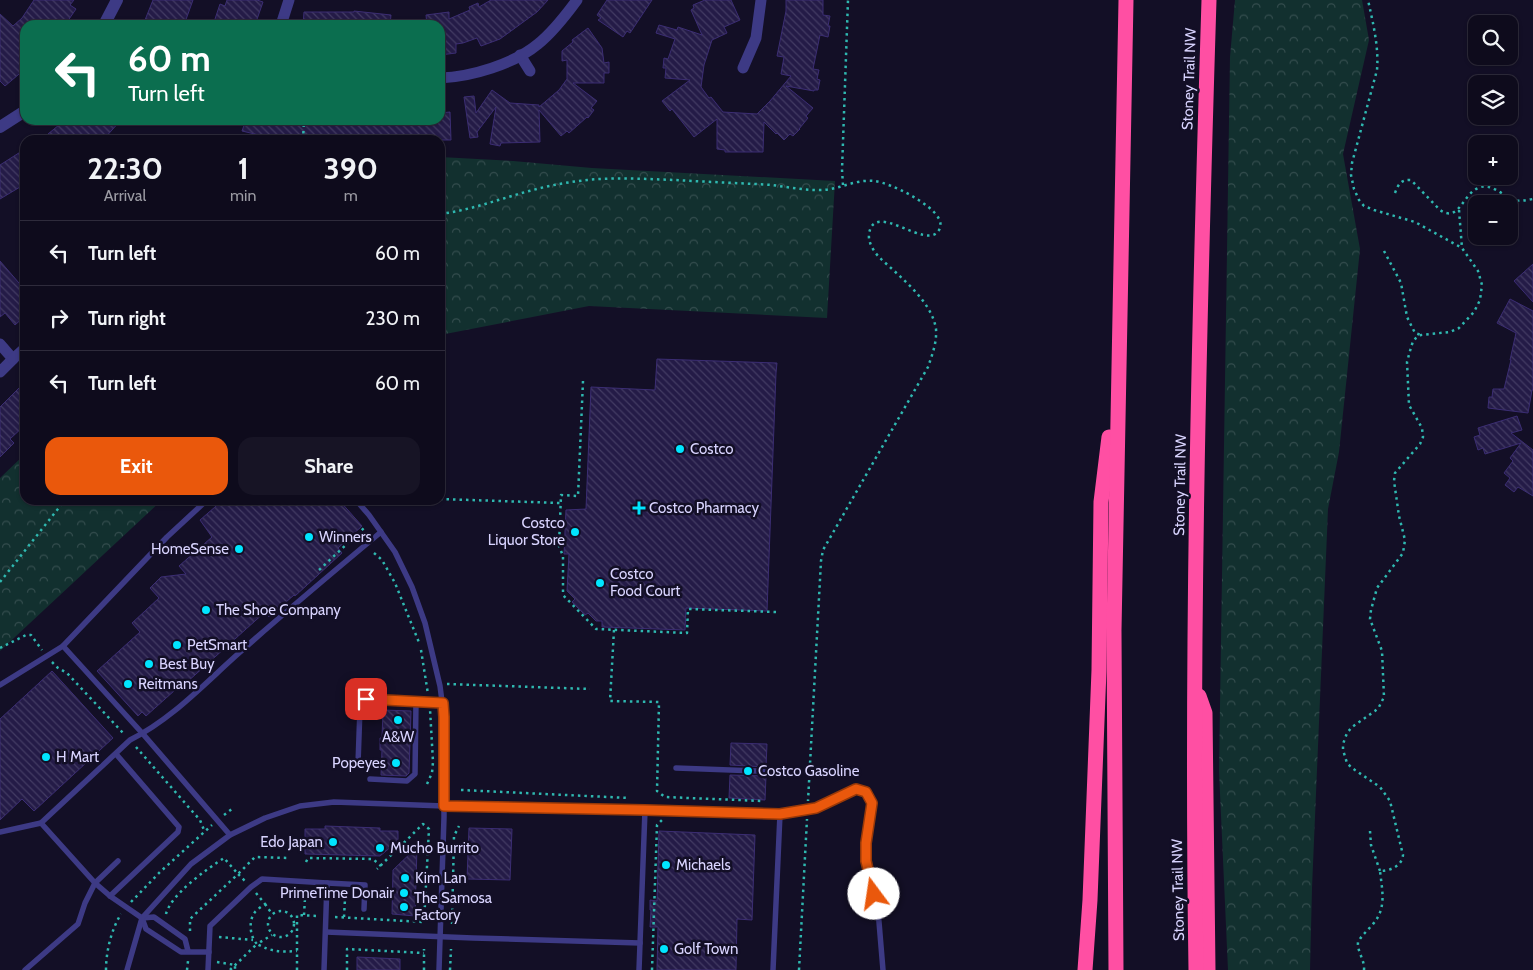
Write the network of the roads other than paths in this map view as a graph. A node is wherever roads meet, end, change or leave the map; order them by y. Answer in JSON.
{"nodes":[{"id":1,"x":117,"y":0,"type":"edge"},
{"id":2,"x":289,"y":0,"type":"edge"},
{"id":3,"x":577,"y":0,"type":"edge"},
{"id":4,"x":761,"y":0,"type":"edge"},
{"id":5,"x":1126,"y":0,"type":"edge"},
{"id":6,"x":1209,"y":0,"type":"edge"},
{"id":7,"x":107,"y":20,"type":"edge"},
{"id":8,"x":283,"y":20,"type":"edge"},
{"id":9,"x":520,"y":55,"type":"junction"},
{"id":10,"x":743,"y":68,"type":"dead end"},
{"id":11,"x":530,"y":71,"type":"dead end"},
{"id":12,"x":445,"y":77,"type":"edge"},
{"id":13,"x":20,"y":114,"type":"edge"},
{"id":14,"x":0,"y":127,"type":"edge"},
{"id":15,"x":0,"y":344,"type":"edge"},
{"id":16,"x":20,"y":353,"type":"edge"},
{"id":17,"x":1118,"y":353,"type":"junction"},
{"id":18,"x":13,"y":359,"type":"junction"},
{"id":19,"x":0,"y":372,"type":"edge"},
{"id":20,"x":202,"y":505,"type":"edge"},
{"id":21,"x":360,"y":505,"type":"edge"},
{"id":22,"x":381,"y":532,"type":"junction"},
{"id":23,"x":64,"y":646,"type":"junction"},
{"id":24,"x":0,"y":685,"type":"edge"},
{"id":25,"x":1195,"y":685,"type":"junction"},
{"id":26,"x":416,"y":702,"type":"junction"},
{"id":27,"x":443,"y":703,"type":"junction"},
{"id":28,"x":143,"y":734,"type":"junction"},
{"id":29,"x":116,"y":754,"type":"junction"},
{"id":30,"x":358,"y":764,"type":"dead end"},
{"id":31,"x":676,"y":768,"type":"dead end"},
{"id":32,"x":781,"y":772,"type":"dead end"},
{"id":33,"x":370,"y":779,"type":"dead end"},
{"id":34,"x":444,"y":806,"type":"junction"},
{"id":35,"x":645,"y":810,"type":"junction"},
{"id":36,"x":780,"y":814,"type":"junction"},
{"id":37,"x":41,"y":823,"type":"junction"},
{"id":38,"x":0,"y":832,"type":"edge"},
{"id":39,"x":230,"y":835,"type":"junction"},
{"id":40,"x":118,"y":861,"type":"dead end"},
{"id":41,"x":95,"y":883,"type":"junction"},
{"id":42,"x":327,"y":883,"type":"junction"},
{"id":43,"x":110,"y":896,"type":"junction"},
{"id":44,"x":364,"y":909,"type":"dead end"},
{"id":45,"x":142,"y":918,"type":"junction"},
{"id":46,"x":326,"y":932,"type":"junction"},
{"id":47,"x":440,"y":936,"type":"junction"},
{"id":48,"x":640,"y":943,"type":"junction"},
{"id":49,"x":188,"y":951,"type":"junction"},
{"id":50,"x":209,"y":952,"type":"junction"},
{"id":51,"x":25,"y":970,"type":"edge"},
{"id":52,"x":127,"y":970,"type":"edge"},
{"id":53,"x":208,"y":970,"type":"edge"},
{"id":54,"x":324,"y":970,"type":"edge"},
{"id":55,"x":439,"y":970,"type":"edge"},
{"id":56,"x":639,"y":970,"type":"edge"},
{"id":57,"x":774,"y":970,"type":"edge"},
{"id":58,"x":883,"y":970,"type":"edge"},
{"id":59,"x":1085,"y":970,"type":"edge"},
{"id":60,"x":1116,"y":970,"type":"edge"},
{"id":61,"x":1196,"y":970,"type":"edge"},
{"id":62,"x":1208,"y":970,"type":"edge"}],
"edges":[{"from":1,"to":7,"type":"street"},
{"from":2,"to":8,"type":"street"},
{"from":3,"to":9,"type":"street"},
{"from":4,"to":10,"type":"street"},
{"from":5,"to":17,"type":"highway"},
{"from":6,"to":25,"type":"highway","name":"Stoney Trail NW"},
{"from":9,"to":11,"type":"street"},
{"from":9,"to":12,"type":"street"},
{"from":13,"to":14,"type":"street"},
{"from":15,"to":18,"type":"street"},
{"from":16,"to":18,"type":"street"},
{"from":17,"to":59,"type":"highway"},
{"from":17,"to":60,"type":"highway"},
{"from":18,"to":19,"type":"street"},
{"from":20,"to":23,"type":"lane"},
{"from":21,"to":22,"type":"lane"},
{"from":22,"to":27,"type":"lane"},
{"from":22,"to":28,"type":"lane"},
{"from":23,"to":24,"type":"lane"},
{"from":23,"to":28,"type":"lane"},
{"from":25,"to":61,"type":"highway","name":"Stoney Trail NW"},
{"from":25,"to":62,"type":"highway"},
{"from":26,"to":27,"type":"lane"},
{"from":26,"to":30,"type":"lane"},
{"from":26,"to":33,"type":"lane"},
{"from":27,"to":34,"type":"lane"},
{"from":28,"to":29,"type":"lane"},
{"from":28,"to":39,"type":"lane"},
{"from":29,"to":37,"type":"lane"},
{"from":29,"to":43,"type":"lane"},
{"from":31,"to":32,"type":"lane"},
{"from":34,"to":35,"type":"lane"},
{"from":34,"to":39,"type":"lane"},
{"from":34,"to":47,"type":"lane"},
{"from":35,"to":36,"type":"lane"},
{"from":35,"to":48,"type":"lane"},
{"from":36,"to":57,"type":"lane"},
{"from":36,"to":58,"type":"lane"},
{"from":37,"to":38,"type":"lane"},
{"from":37,"to":41,"type":"lane"},
{"from":39,"to":45,"type":"lane"},
{"from":40,"to":41,"type":"lane"},
{"from":41,"to":43,"type":"lane"},
{"from":41,"to":51,"type":"lane"},
{"from":42,"to":44,"type":"lane"},
{"from":42,"to":46,"type":"lane"},
{"from":42,"to":50,"type":"lane"},
{"from":43,"to":45,"type":"lane"},
{"from":45,"to":49,"type":"lane"},
{"from":45,"to":49,"type":"lane"},
{"from":45,"to":52,"type":"lane"},
{"from":46,"to":47,"type":"lane"},
{"from":46,"to":54,"type":"lane"},
{"from":47,"to":48,"type":"lane"},
{"from":47,"to":55,"type":"lane"},
{"from":48,"to":56,"type":"lane"},
{"from":49,"to":50,"type":"lane"},
{"from":50,"to":53,"type":"lane"}]}
